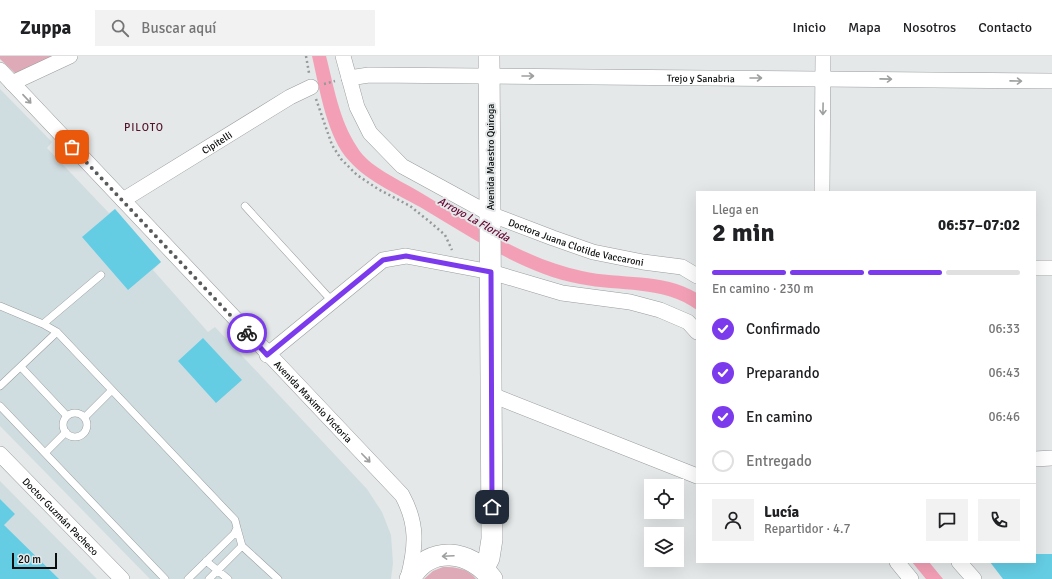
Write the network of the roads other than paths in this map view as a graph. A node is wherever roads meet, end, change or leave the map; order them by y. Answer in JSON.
{"nodes":[{"id":1,"x":70,"y":56,"type":"edge"},
{"id":2,"x":343,"y":56,"type":"edge"},
{"id":3,"x":823,"y":56,"type":"edge"},
{"id":4,"x":489,"y":66,"type":"edge"},
{"id":5,"x":0,"y":70,"type":"edge"},
{"id":6,"x":349,"y":78,"type":"junction"},
{"id":7,"x":823,"y":79,"type":"junction"},
{"id":8,"x":1052,"y":81,"type":"edge"},
{"id":9,"x":12,"y":83,"type":"junction"},
{"id":10,"x":311,"y":87,"type":"road end"},
{"id":11,"x":822,"y":191,"type":"edge"},
{"id":12,"x":123,"y":200,"type":"junction"},
{"id":13,"x":245,"y":206,"type":"dead end"},
{"id":14,"x":490,"y":220,"type":"junction"},
{"id":15,"x":491,"y":265,"type":"junction"},
{"id":16,"x":682,"y":267,"type":"junction"},
{"id":17,"x":696,"y":267,"type":"edge"},
{"id":18,"x":1036,"y":268,"type":"edge"},
{"id":19,"x":1052,"y":268,"type":"edge"},
{"id":20,"x":102,"y":275,"type":"dead end"},
{"id":21,"x":696,"y":275,"type":"edge"},
{"id":22,"x":332,"y":301,"type":"junction"},
{"id":23,"x":0,"y":306,"type":"edge"},
{"id":24,"x":43,"y":324,"type":"junction"},
{"id":25,"x":696,"y":331,"type":"edge"},
{"id":26,"x":57,"y":332,"type":"junction"},
{"id":27,"x":267,"y":355,"type":"junction"},
{"id":28,"x":21,"y":367,"type":"junction"},
{"id":29,"x":0,"y":386,"type":"edge"},
{"id":30,"x":112,"y":390,"type":"junction"},
{"id":31,"x":492,"y":395,"type":"junction"},
{"id":32,"x":0,"y":406,"type":"edge"},
{"id":33,"x":67,"y":416,"type":"junction"},
{"id":34,"x":85,"y":417,"type":"junction"},
{"id":35,"x":66,"y":432,"type":"junction"},
{"id":36,"x":45,"y":453,"type":"junction"},
{"id":37,"x":0,"y":454,"type":"edge"},
{"id":38,"x":1052,"y":458,"type":"edge"},
{"id":39,"x":1036,"y":459,"type":"edge"},
{"id":40,"x":696,"y":476,"type":"edge"},
{"id":41,"x":237,"y":528,"type":"junction"},
{"id":42,"x":242,"y":546,"type":"junction"},
{"id":43,"x":206,"y":561,"type":"junction"},
{"id":44,"x":898,"y":563,"type":"edge"},
{"id":45,"x":960,"y":563,"type":"edge"},
{"id":46,"x":218,"y":570,"type":"junction"},
{"id":47,"x":488,"y":574,"type":"edge"},
{"id":48,"x":910,"y":578,"type":"edge"},
{"id":49,"x":122,"y":579,"type":"edge"},
{"id":50,"x":165,"y":579,"type":"edge"},
{"id":51,"x":188,"y":579,"type":"edge"},
{"id":52,"x":209,"y":579,"type":"edge"},
{"id":53,"x":228,"y":579,"type":"edge"},
{"id":54,"x":278,"y":579,"type":"edge"},
{"id":55,"x":409,"y":579,"type":"edge"},
{"id":56,"x":974,"y":579,"type":"edge"}],
"edges":[{"from":1,"to":9,"type":"street"},
{"from":2,"to":6,"type":"street","name":"Doctora Juana Clotilde Vaccaroni"},
{"from":3,"to":7,"type":"street"},
{"from":4,"to":6,"type":"street","name":"Trejo y Sanabria"},
{"from":4,"to":7,"type":"street","name":"Trejo y Sanabria","one_way":true},
{"from":4,"to":14,"type":"main road","name":"Avenida Maestro Quiroga"},
{"from":5,"to":9,"type":"street","name":"Avenida Maximio Victoria"},
{"from":6,"to":14,"type":"street","name":"Doctora Juana Clotilde Vaccaroni"},
{"from":7,"to":8,"type":"street","name":"Trejo y Sanabria","one_way":true},
{"from":7,"to":11,"type":"street","one_way":true},
{"from":9,"to":12,"type":"street","name":"Avenida Maximio Victoria","one_way":true},
{"from":10,"to":12,"type":"street","name":"Cipitelli"},
{"from":12,"to":27,"type":"street","name":"Avenida Maximio Victoria"},
{"from":13,"to":22,"type":"lane"},
{"from":14,"to":15,"type":"main road","name":"Avenida Maestro Quiroga"},
{"from":14,"to":16,"type":"street","name":"Doctora Juana Clotilde Vaccaroni"},
{"from":15,"to":22,"type":"street"},
{"from":15,"to":25,"type":"street"},
{"from":15,"to":31,"type":"main road","name":"Avenida Maestro Quiroga"},
{"from":16,"to":17,"type":"street"},
{"from":16,"to":21,"type":"street","name":"Doctora Juana Clotilde Vaccaroni"},
{"from":18,"to":19,"type":"street"},
{"from":20,"to":24,"type":"lane"},
{"from":22,"to":27,"type":"street"},
{"from":23,"to":24,"type":"lane"},
{"from":24,"to":26,"type":"lane"},
{"from":26,"to":28,"type":"lane"},
{"from":26,"to":30,"type":"lane"},
{"from":27,"to":55,"type":"street","name":"Avenida Maximio Victoria","one_way":true},
{"from":28,"to":29,"type":"lane"},
{"from":28,"to":33,"type":"lane"},
{"from":30,"to":34,"type":"lane"},
{"from":30,"to":41,"type":"lane"},
{"from":31,"to":40,"type":"street"},
{"from":31,"to":47,"type":"main road","name":"Avenida Maestro Quiroga"},
{"from":32,"to":36,"type":"lane"},
{"from":33,"to":34,"type":"lane"},
{"from":33,"to":35,"type":"lane"},
{"from":34,"to":35,"type":"lane"},
{"from":35,"to":36,"type":"lane"},
{"from":36,"to":50,"type":"lane"},
{"from":37,"to":49,"type":"street","name":"Doctor Guzmán Pacheco"},
{"from":38,"to":39,"type":"street"},
{"from":41,"to":42,"type":"lane"},
{"from":41,"to":43,"type":"lane"},
{"from":42,"to":46,"type":"lane"},
{"from":42,"to":54,"type":"lane"},
{"from":43,"to":46,"type":"lane"},
{"from":43,"to":51,"type":"lane"},
{"from":44,"to":48,"type":"street"},
{"from":45,"to":56,"type":"street"},
{"from":46,"to":52,"type":"lane"},
{"from":46,"to":53,"type":"lane"},
{"from":47,"to":55,"type":"main road","one_way":true}]}
